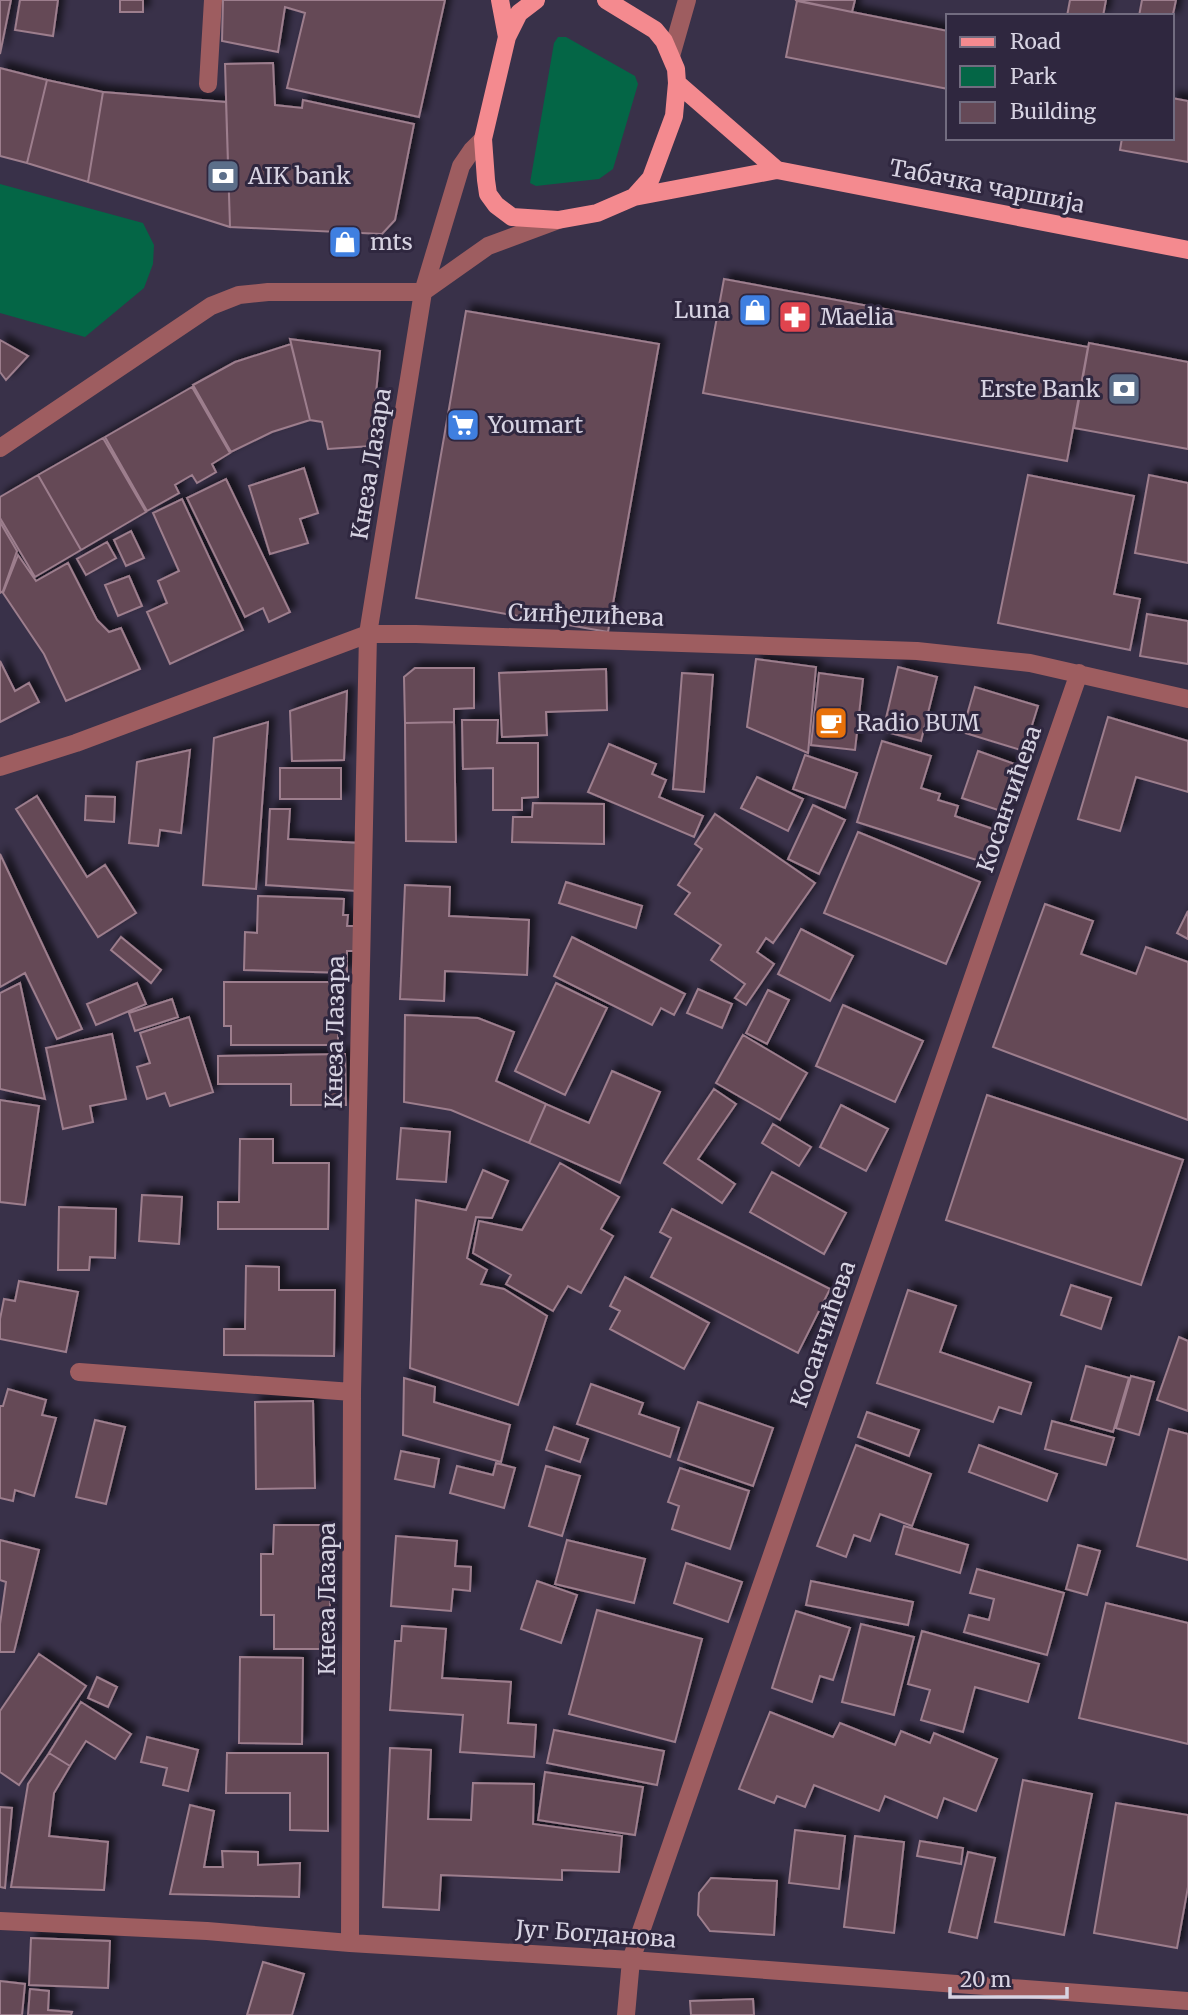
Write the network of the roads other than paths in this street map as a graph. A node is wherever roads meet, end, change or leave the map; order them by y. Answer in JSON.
{"nodes":[{"id":1,"x":213,"y":0,"type":"edge"},
{"id":2,"x":500,"y":0,"type":"edge"},
{"id":3,"x":536,"y":0,"type":"edge"},
{"id":4,"x":606,"y":0,"type":"edge"},
{"id":5,"x":687,"y":0,"type":"edge"},
{"id":6,"x":507,"y":37,"type":"junction"},
{"id":7,"x":671,"y":56,"type":"junction"},
{"id":8,"x":677,"y":83,"type":"junction"},
{"id":9,"x":208,"y":84,"type":"dead end"},
{"id":10,"x":483,"y":139,"type":"junction"},
{"id":11,"x":777,"y":170,"type":"junction"},
{"id":12,"x":634,"y":197,"type":"junction"},
{"id":13,"x":558,"y":220,"type":"junction"},
{"id":14,"x":1188,"y":250,"type":"edge"},
{"id":15,"x":423,"y":292,"type":"junction"},
{"id":16,"x":0,"y":448,"type":"edge"},
{"id":17,"x":368,"y":634,"type":"junction"},
{"id":18,"x":1079,"y":673,"type":"junction"},
{"id":19,"x":1188,"y":699,"type":"edge"},
{"id":20,"x":0,"y":767,"type":"edge"},
{"id":21,"x":79,"y":1372,"type":"dead end"},
{"id":22,"x":352,"y":1392,"type":"junction"},
{"id":23,"x":0,"y":1921,"type":"edge"},
{"id":24,"x":349,"y":1943,"type":"junction"},
{"id":25,"x":631,"y":1960,"type":"junction"},
{"id":26,"x":1188,"y":2001,"type":"edge"},
{"id":27,"x":626,"y":2015,"type":"edge"}],
"edges":[{"from":1,"to":9,"type":"street"},
{"from":2,"to":6,"type":"main road"},
{"from":3,"to":6,"type":"main road"},
{"from":4,"to":7,"type":"main road"},
{"from":5,"to":7,"type":"street"},
{"from":6,"to":10,"type":"main road","name":"Табачка чаршија"},
{"from":7,"to":8,"type":"main road"},
{"from":8,"to":11,"type":"main road"},
{"from":8,"to":12,"type":"main road"},
{"from":10,"to":13,"type":"main road","name":"Табачка чаршија"},
{"from":10,"to":15,"type":"street","name":"Кнеза Лазара"},
{"from":11,"to":12,"type":"main road","name":"Табачка чаршија"},
{"from":11,"to":14,"type":"main road","name":"Табачка чаршија"},
{"from":12,"to":13,"type":"main road","name":"Табачка чаршија"},
{"from":13,"to":15,"type":"street"},
{"from":15,"to":16,"type":"street"},
{"from":15,"to":17,"type":"street","name":"Кнеза Лазара"},
{"from":17,"to":18,"type":"street","name":"Синђелићева"},
{"from":17,"to":20,"type":"street","name":"Синђелићева"},
{"from":17,"to":22,"type":"street","name":"Кнеза Лазара"},
{"from":18,"to":19,"type":"street","name":"Синђелићева"},
{"from":18,"to":25,"type":"street","name":"Косанчићева"},
{"from":21,"to":22,"type":"street"},
{"from":22,"to":24,"type":"street","name":"Кнеза Лазара"},
{"from":23,"to":24,"type":"street","name":"Југ Богданова"},
{"from":24,"to":25,"type":"street","name":"Југ Богданова"},
{"from":25,"to":26,"type":"street","name":"Југ Богданова"},
{"from":25,"to":27,"type":"street","name":"Косанчићева"}]}
